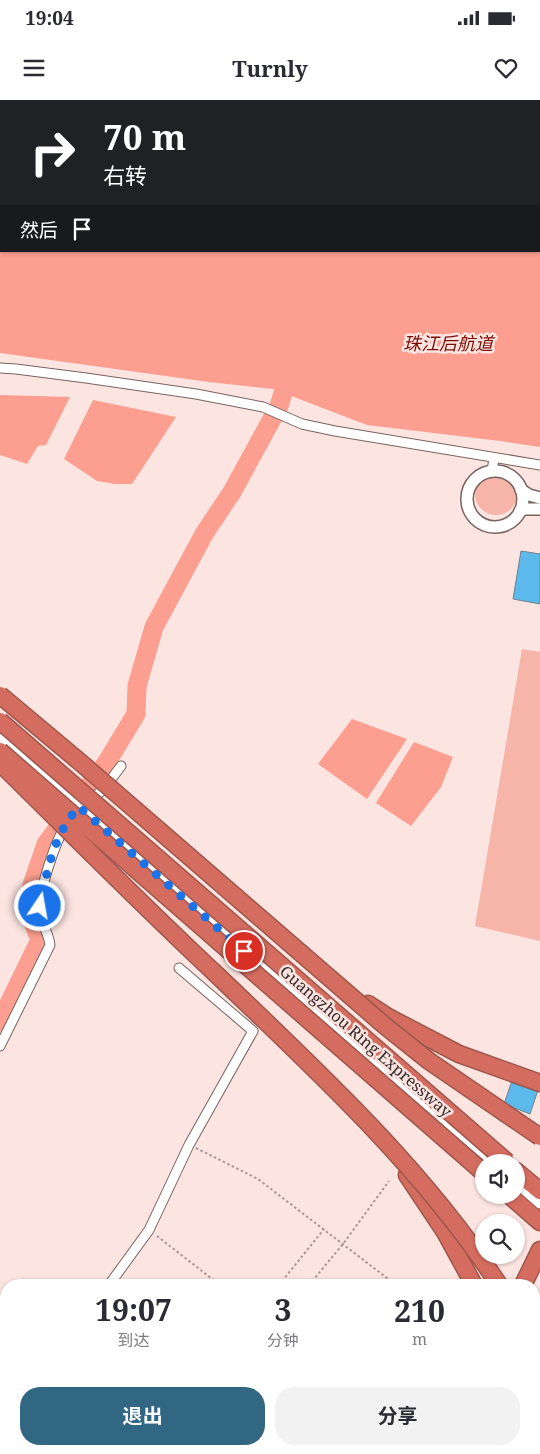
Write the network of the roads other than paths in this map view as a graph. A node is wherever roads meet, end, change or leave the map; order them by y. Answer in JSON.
{"nodes":[{"id":1,"x":0,"y":368,"type":"edge"},
{"id":2,"x":494,"y":458,"type":"junction"},
{"id":3,"x":540,"y":465,"type":"edge"},
{"id":4,"x":492,"y":471,"type":"junction"},
{"id":5,"x":521,"y":490,"type":"junction"},
{"id":6,"x":540,"y":498,"type":"edge"},
{"id":7,"x":540,"y":509,"type":"edge"},
{"id":8,"x":520,"y":511,"type":"junction"},
{"id":9,"x":0,"y":695,"type":"edge"},
{"id":10,"x":0,"y":721,"type":"edge"},
{"id":11,"x":0,"y":738,"type":"edge"},
{"id":12,"x":0,"y":751,"type":"edge"},
{"id":13,"x":0,"y":763,"type":"edge"},
{"id":14,"x":121,"y":766,"type":"dead end"},
{"id":15,"x":79,"y":807,"type":"junction"},
{"id":16,"x":296,"y":950,"type":"junction"},
{"id":17,"x":179,"y":968,"type":"dead end"},
{"id":18,"x":256,"y":1012,"type":"junction"},
{"id":19,"x":0,"y":1046,"type":"edge"},
{"id":20,"x":540,"y":1083,"type":"edge"},
{"id":21,"x":540,"y":1137,"type":"edge"},
{"id":22,"x":483,"y":1154,"type":"edge"},
{"id":23,"x":498,"y":1154,"type":"edge"},
{"id":24,"x":475,"y":1165,"type":"edge"},
{"id":25,"x":525,"y":1178,"type":"edge"},
{"id":26,"x":525,"y":1191,"type":"edge"},
{"id":27,"x":540,"y":1191,"type":"edge"},
{"id":28,"x":519,"y":1204,"type":"edge"},
{"id":29,"x":540,"y":1204,"type":"edge"},
{"id":30,"x":540,"y":1222,"type":"edge"},
{"id":31,"x":540,"y":1250,"type":"edge"},
{"id":32,"x":113,"y":1279,"type":"edge"},
{"id":33,"x":471,"y":1279,"type":"edge"},
{"id":34,"x":495,"y":1279,"type":"edge"},
{"id":35,"x":526,"y":1279,"type":"edge"}],
"edges":[{"from":1,"to":2,"type":"street"},
{"from":2,"to":3,"type":"street"},
{"from":2,"to":4,"type":"street"},
{"from":4,"to":5,"type":"street"},
{"from":4,"to":8,"type":"street"},
{"from":5,"to":6,"type":"street"},
{"from":5,"to":8,"type":"street"},
{"from":7,"to":8,"type":"street"},
{"from":9,"to":16,"type":"highway","bridge":true},
{"from":10,"to":23,"type":"highway","name":"Guangzhou Ring Expressway","bridge":true},
{"from":11,"to":15,"type":"street"},
{"from":12,"to":24,"type":"highway","name":"Guangzhou Ring Expressway","bridge":true},
{"from":13,"to":18,"type":"highway","bridge":true},
{"from":14,"to":15,"type":"street"},
{"from":15,"to":19,"type":"street"},
{"from":15,"to":22,"type":"street"},
{"from":16,"to":20,"type":"highway","bridge":true},
{"from":16,"to":21,"type":"highway","bridge":true},
{"from":17,"to":32,"type":"street"},
{"from":18,"to":33,"type":"highway","bridge":true},
{"from":18,"to":34,"type":"highway","bridge":true},
{"from":25,"to":27,"type":"highway"},
{"from":26,"to":29,"type":"street"},
{"from":28,"to":30,"type":"highway"},
{"from":31,"to":35,"type":"highway"}]}
